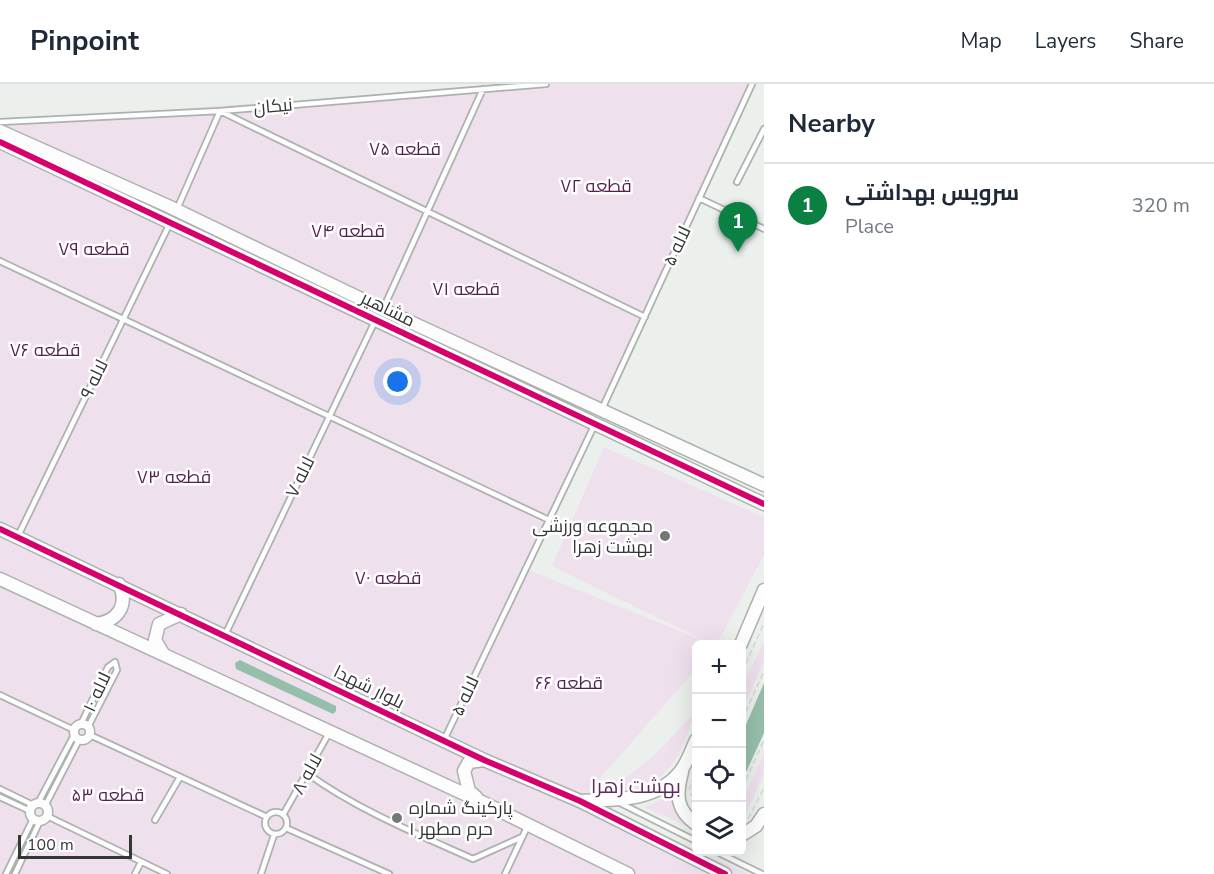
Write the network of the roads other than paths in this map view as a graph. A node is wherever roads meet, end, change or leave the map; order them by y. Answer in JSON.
{"nodes":[{"id":1,"x":546,"y":84,"type":"edge"},
{"id":2,"x":752,"y":84,"type":"edge"},
{"id":3,"x":483,"y":89,"type":"junction"},
{"id":4,"x":220,"y":111,"type":"junction"},
{"id":5,"x":0,"y":122,"type":"edge"},
{"id":6,"x":764,"y":129,"type":"edge"},
{"id":7,"x":0,"y":131,"type":"edge"},
{"id":8,"x":0,"y":141,"type":"edge"},
{"id":9,"x":737,"y":182,"type":"dead end"},
{"id":10,"x":699,"y":198,"type":"junction"},
{"id":11,"x":176,"y":210,"type":"junction"},
{"id":12,"x":427,"y":213,"type":"junction"},
{"id":13,"x":170,"y":222,"type":"junction"},
{"id":14,"x":764,"y":229,"type":"edge"},
{"id":15,"x":0,"y":261,"type":"edge"},
{"id":16,"x":379,"y":315,"type":"junction"},
{"id":17,"x":645,"y":317,"type":"junction"},
{"id":18,"x":123,"y":319,"type":"junction"},
{"id":19,"x":602,"y":409,"type":"junction"},
{"id":20,"x":329,"y":416,"type":"junction"},
{"id":21,"x":595,"y":424,"type":"junction"},
{"id":22,"x":681,"y":446,"type":"junction"},
{"id":23,"x":673,"y":462,"type":"junction"},
{"id":24,"x":764,"y":485,"type":"edge"},
{"id":25,"x":764,"y":504,"type":"edge"},
{"id":26,"x":549,"y":520,"type":"junction"},
{"id":27,"x":0,"y":529,"type":"edge"},
{"id":28,"x":18,"y":536,"type":"junction"},
{"id":29,"x":0,"y":579,"type":"edge"},
{"id":30,"x":119,"y":584,"type":"junction"},
{"id":31,"x":764,"y":590,"type":"edge"},
{"id":32,"x":181,"y":614,"type":"junction"},
{"id":33,"x":96,"y":624,"type":"junction"},
{"id":34,"x":225,"y":635,"type":"junction"},
{"id":35,"x":743,"y":640,"type":"edge"},
{"id":36,"x":165,"y":656,"type":"junction"},
{"id":37,"x":0,"y":695,"type":"edge"},
{"id":38,"x":81,"y":732,"type":"junction"},
{"id":39,"x":329,"y":733,"type":"junction"},
{"id":40,"x":444,"y":740,"type":"junction"},
{"id":41,"x":692,"y":748,"type":"edge"},
{"id":42,"x":484,"y":760,"type":"junction"},
{"id":43,"x":685,"y":762,"type":"junction"},
{"id":44,"x":308,"y":774,"type":"junction"},
{"id":45,"x":180,"y":777,"type":"junction"},
{"id":46,"x":0,"y":789,"type":"edge"},
{"id":47,"x":0,"y":797,"type":"edge"},
{"id":48,"x":613,"y":800,"type":"junction"},
{"id":49,"x":580,"y":801,"type":"junction"},
{"id":50,"x":484,"y":803,"type":"junction"},
{"id":51,"x":38,"y":811,"type":"junction"},
{"id":52,"x":764,"y":814,"type":"edge"},
{"id":53,"x":283,"y":815,"type":"junction"},
{"id":54,"x":267,"y":818,"type":"junction"},
{"id":55,"x":156,"y":820,"type":"dead end"},
{"id":56,"x":692,"y":820,"type":"edge"},
{"id":57,"x":528,"y":824,"type":"junction"},
{"id":58,"x":286,"y":828,"type":"junction"},
{"id":59,"x":746,"y":833,"type":"edge"},
{"id":60,"x":274,"y":834,"type":"junction"},
{"id":61,"x":522,"y":837,"type":"junction"},
{"id":62,"x":692,"y":839,"type":"edge"},
{"id":63,"x":725,"y":856,"type":"edge"},
{"id":64,"x":141,"y":862,"type":"junction"},
{"id":65,"x":0,"y":870,"type":"edge"},
{"id":66,"x":6,"y":873,"type":"edge"},
{"id":67,"x":15,"y":874,"type":"edge"},
{"id":68,"x":135,"y":874,"type":"edge"},
{"id":69,"x":167,"y":874,"type":"edge"},
{"id":70,"x":261,"y":874,"type":"edge"},
{"id":71,"x":389,"y":874,"type":"edge"},
{"id":72,"x":505,"y":874,"type":"edge"},
{"id":73,"x":628,"y":874,"type":"edge"},
{"id":74,"x":724,"y":874,"type":"edge"},
{"id":75,"x":762,"y":874,"type":"edge"}],
"edges":[{"from":1,"to":3,"type":"lane","name":"نیکان"},
{"from":2,"to":10,"type":"lane","name":"لاله ۵"},
{"from":3,"to":4,"type":"lane","name":"نیکان"},
{"from":3,"to":12,"type":"lane","name":"لاله ۷"},
{"from":4,"to":5,"type":"lane","name":"نیکان"},
{"from":4,"to":11,"type":"lane"},
{"from":4,"to":12,"type":"lane"},
{"from":6,"to":9,"type":"lane"},
{"from":7,"to":11,"type":"street","name":"مشاهیر"},
{"from":8,"to":13,"type":"street","name":"مشاهیر"},
{"from":10,"to":14,"type":"lane"},
{"from":10,"to":17,"type":"lane","name":"لاله ۵"},
{"from":11,"to":16,"type":"street","name":"مشاهیر"},
{"from":12,"to":16,"type":"lane","name":"لاله ۷"},
{"from":12,"to":17,"type":"lane"},
{"from":13,"to":16,"type":"street","name":"مشاهیر"},
{"from":13,"to":18,"type":"lane","name":"لاله ۹"},
{"from":15,"to":18,"type":"lane"},
{"from":16,"to":19,"type":"street","name":"مشاهیر"},
{"from":16,"to":20,"type":"lane","name":"لاله ۷"},
{"from":16,"to":21,"type":"street","name":"مشاهیر"},
{"from":17,"to":19,"type":"lane","name":"لاله ۵"},
{"from":18,"to":20,"type":"lane"},
{"from":18,"to":28,"type":"lane","name":"لاله ۹"},
{"from":19,"to":22,"type":"street","name":"مشاهیر"},
{"from":20,"to":26,"type":"lane"},
{"from":20,"to":34,"type":"lane","name":"لاله ۷"},
{"from":21,"to":23,"type":"street","name":"مشاهیر"},
{"from":21,"to":26,"type":"lane","name":"لاله ۵"},
{"from":22,"to":23,"type":"street"},
{"from":22,"to":24,"type":"street","name":"مشاهیر"},
{"from":23,"to":25,"type":"street","name":"مشاهیر"},
{"from":26,"to":40,"type":"lane","name":"لاله ۵"},
{"from":27,"to":28,"type":"street","name":"بلوار شهدا"},
{"from":28,"to":30,"type":"street","name":"بلوار شهدا"},
{"from":29,"to":33,"type":"street"},
{"from":30,"to":32,"type":"street","name":"بلوار شهدا"},
{"from":30,"to":33,"type":"street"},
{"from":31,"to":35,"type":"street"},
{"from":32,"to":34,"type":"street","name":"بلوار شهدا"},
{"from":32,"to":36,"type":"street"},
{"from":33,"to":36,"type":"street"},
{"from":34,"to":40,"type":"street","name":"بلوار شهدا"},
{"from":36,"to":39,"type":"street"},
{"from":37,"to":38,"type":"lane"},
{"from":38,"to":38,"type":"lane","name":"لاله ۱۰"},
{"from":38,"to":45,"type":"lane"},
{"from":38,"to":51,"type":"lane","name":"لاله ۱۰"},
{"from":39,"to":44,"type":"lane","name":"لاله ۸"},
{"from":39,"to":50,"type":"street"},
{"from":40,"to":42,"type":"street","name":"بلوار شهدا"},
{"from":41,"to":43,"type":"street"},
{"from":42,"to":49,"type":"street","name":"بلوار شهدا"},
{"from":42,"to":50,"type":"street"},
{"from":43,"to":48,"type":"street"},
{"from":43,"to":56,"type":"street"},
{"from":44,"to":53,"type":"lane","name":"لاله ۸"},
{"from":44,"to":61,"type":"lane"},
{"from":45,"to":54,"type":"lane"},
{"from":45,"to":55,"type":"lane"},
{"from":46,"to":51,"type":"lane"},
{"from":47,"to":51,"type":"lane"},
{"from":48,"to":49,"type":"street"},
{"from":48,"to":62,"type":"lane"},
{"from":49,"to":74,"type":"street","name":"بلوار شهدا"},
{"from":50,"to":57,"type":"street"},
{"from":51,"to":64,"type":"lane"},
{"from":51,"to":66,"type":"lane","name":"لاله ۱۰"},
{"from":51,"to":67,"type":"lane","name":"لاله ۱۰"},
{"from":52,"to":59,"type":"street"},
{"from":53,"to":54,"type":"lane"},
{"from":53,"to":58,"type":"lane"},
{"from":54,"to":60,"type":"lane"},
{"from":57,"to":61,"type":"lane"},
{"from":57,"to":73,"type":"street"},
{"from":58,"to":60,"type":"lane"},
{"from":58,"to":71,"type":"lane"},
{"from":60,"to":70,"type":"lane"},
{"from":61,"to":72,"type":"lane"},
{"from":63,"to":75,"type":"lane"},
{"from":64,"to":68,"type":"lane"},
{"from":64,"to":69,"type":"lane"},
{"from":65,"to":66,"type":"lane"}]}
